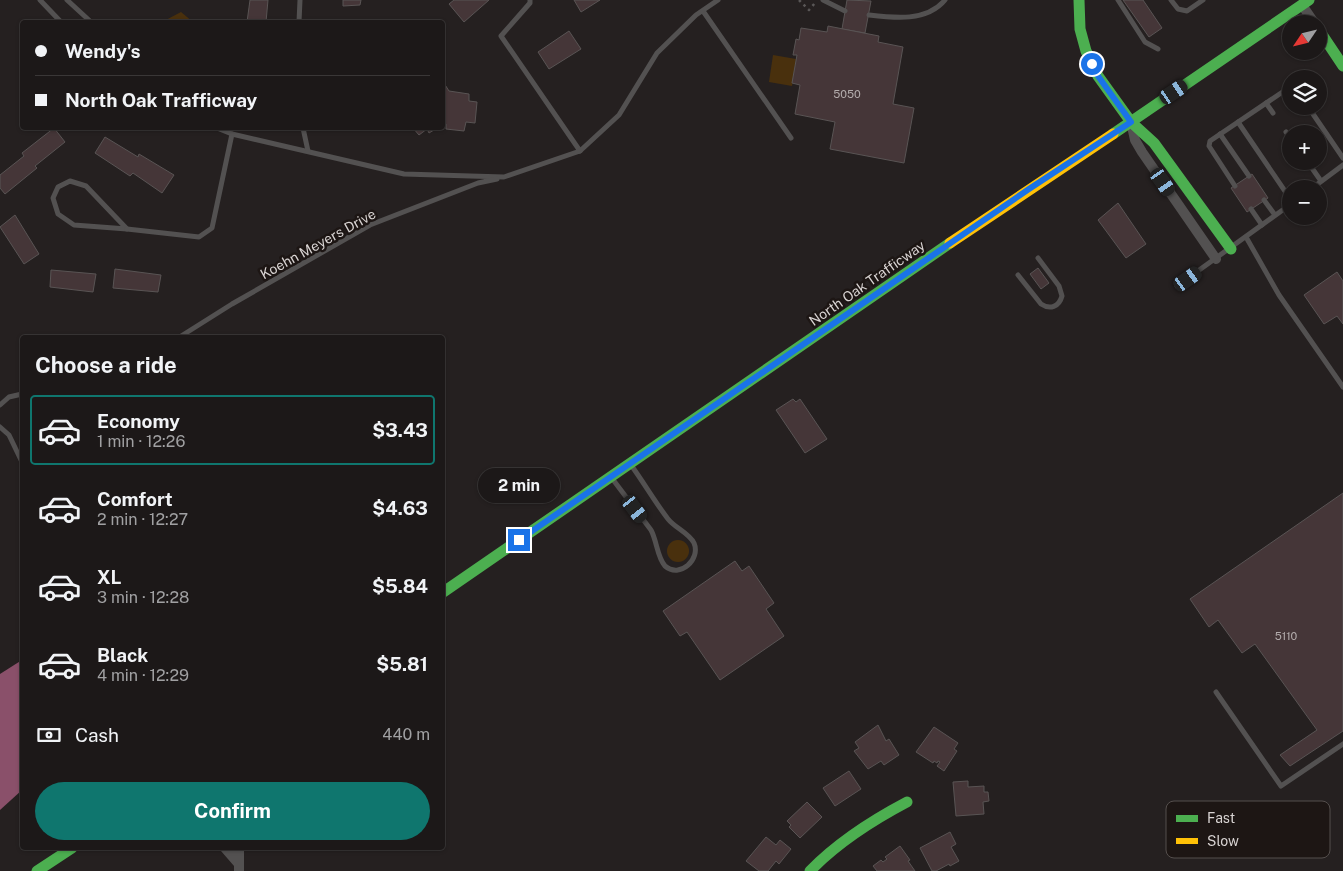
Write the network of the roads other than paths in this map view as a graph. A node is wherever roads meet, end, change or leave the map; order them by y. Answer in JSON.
{"nodes":[{"id":1,"x":40,"y":0,"type":"edge"},
{"id":2,"x":67,"y":0,"type":"edge"},
{"id":3,"x":300,"y":0,"type":"edge"},
{"id":4,"x":530,"y":0,"type":"edge"},
{"id":5,"x":718,"y":0,"type":"edge"},
{"id":6,"x":823,"y":0,"type":"edge"},
{"id":7,"x":945,"y":0,"type":"edge"},
{"id":8,"x":1079,"y":0,"type":"edge"},
{"id":9,"x":1118,"y":0,"type":"edge"},
{"id":10,"x":1172,"y":0,"type":"edge"},
{"id":11,"x":1203,"y":0,"type":"edge"},
{"id":12,"x":1306,"y":2,"type":"edge"},
{"id":13,"x":703,"y":11,"type":"junction"},
{"id":14,"x":845,"y":11,"type":"dead end"},
{"id":15,"x":869,"y":15,"type":"dead end"},
{"id":16,"x":1311,"y":15,"type":"edge"},
{"id":17,"x":58,"y":20,"type":"edge"},
{"id":18,"x":90,"y":20,"type":"edge"},
{"id":19,"x":299,"y":20,"type":"edge"},
{"id":20,"x":1328,"y":44,"type":"edge"},
{"id":21,"x":1158,"y":49,"type":"dead end"},
{"id":22,"x":1343,"y":66,"type":"edge"},
{"id":23,"x":1282,"y":92,"type":"edge"},
{"id":24,"x":1266,"y":103,"type":"junction"},
{"id":25,"x":1273,"y":113,"type":"dead end"},
{"id":26,"x":1314,"y":115,"type":"edge"},
{"id":27,"x":1131,"y":122,"type":"junction"},
{"id":28,"x":1238,"y":122,"type":"junction"},
{"id":29,"x":222,"y":130,"type":"edge"},
{"id":30,"x":303,"y":130,"type":"edge"},
{"id":31,"x":232,"y":134,"type":"junction"},
{"id":32,"x":1220,"y":134,"type":"junction"},
{"id":33,"x":791,"y":138,"type":"dead end"},
{"id":34,"x":308,"y":151,"type":"junction"},
{"id":35,"x":580,"y":151,"type":"junction"},
{"id":36,"x":1343,"y":158,"type":"edge"},
{"id":37,"x":1343,"y":165,"type":"edge"},
{"id":38,"x":1249,"y":176,"type":"dead end"},
{"id":39,"x":504,"y":177,"type":"junction"},
{"id":40,"x":1322,"y":180,"type":"edge"},
{"id":41,"x":1235,"y":186,"type":"dead end"},
{"id":42,"x":1282,"y":188,"type":"edge"},
{"id":43,"x":1264,"y":200,"type":"dead end"},
{"id":44,"x":1251,"y":209,"type":"dead end"},
{"id":45,"x":1282,"y":210,"type":"edge"},
{"id":46,"x":1275,"y":216,"type":"junction"},
{"id":47,"x":1262,"y":225,"type":"junction"},
{"id":48,"x":127,"y":228,"type":"junction"},
{"id":49,"x":1246,"y":237,"type":"junction"},
{"id":50,"x":1231,"y":249,"type":"junction"},
{"id":51,"x":1038,"y":258,"type":"dead end"},
{"id":52,"x":1216,"y":259,"type":"junction"},
{"id":53,"x":1018,"y":275,"type":"dead end"},
{"id":54,"x":1177,"y":286,"type":"dead end"},
{"id":55,"x":183,"y":335,"type":"edge"},
{"id":56,"x":1343,"y":387,"type":"edge"},
{"id":57,"x":20,"y":394,"type":"edge"},
{"id":58,"x":0,"y":405,"type":"edge"},
{"id":59,"x":0,"y":427,"type":"edge"},
{"id":60,"x":20,"y":458,"type":"edge"},
{"id":61,"x":630,"y":464,"type":"junction"},
{"id":62,"x":611,"y":477,"type":"junction"},
{"id":63,"x":445,"y":591,"type":"edge"},
{"id":64,"x":1216,"y":692,"type":"dead end"},
{"id":65,"x":1343,"y":744,"type":"edge"},
{"id":66,"x":907,"y":802,"type":"dead end"},
{"id":67,"x":69,"y":850,"type":"edge"},
{"id":68,"x":226,"y":850,"type":"edge"},
{"id":69,"x":239,"y":850,"type":"edge"},
{"id":70,"x":239,"y":867,"type":"edge"},
{"id":71,"x":37,"y":871,"type":"edge"},
{"id":72,"x":810,"y":871,"type":"edge"}],
"edges":[{"from":1,"to":17,"type":"lane"},
{"from":2,"to":18,"type":"lane"},
{"from":3,"to":19,"type":"lane"},
{"from":4,"to":35,"type":"lane"},
{"from":5,"to":13,"type":"lane"},
{"from":6,"to":14,"type":"lane"},
{"from":7,"to":15,"type":"lane"},
{"from":8,"to":27,"type":"main road"},
{"from":9,"to":21,"type":"lane"},
{"from":10,"to":11,"type":"lane"},
{"from":12,"to":16,"type":"street"},
{"from":12,"to":27,"type":"main road","name":"North Oak Trafficway"},
{"from":13,"to":33,"type":"lane"},
{"from":13,"to":35,"type":"lane"},
{"from":20,"to":22,"type":"main road"},
{"from":23,"to":24,"type":"lane"},
{"from":24,"to":25,"type":"lane"},
{"from":24,"to":28,"type":"lane"},
{"from":26,"to":36,"type":"lane"},
{"from":27,"to":50,"type":"main road"},
{"from":27,"to":52,"type":"street"},
{"from":27,"to":61,"type":"main road","name":"North Oak Trafficway"},
{"from":28,"to":32,"type":"lane"},
{"from":28,"to":42,"type":"lane"},
{"from":29,"to":31,"type":"lane"},
{"from":30,"to":34,"type":"lane"},
{"from":31,"to":34,"type":"lane"},
{"from":31,"to":48,"type":"lane"},
{"from":32,"to":38,"type":"lane"},
{"from":32,"to":41,"type":"lane"},
{"from":34,"to":39,"type":"lane"},
{"from":35,"to":39,"type":"lane"},
{"from":37,"to":40,"type":"lane"},
{"from":39,"to":55,"type":"lane","name":"Koehn Meyers Drive"},
{"from":43,"to":46,"type":"lane"},
{"from":44,"to":47,"type":"lane"},
{"from":45,"to":46,"type":"lane"},
{"from":46,"to":47,"type":"lane"},
{"from":47,"to":49,"type":"lane"},
{"from":48,"to":48,"type":"lane"},
{"from":49,"to":50,"type":"lane"},
{"from":49,"to":56,"type":"lane"},
{"from":50,"to":52,"type":"lane"},
{"from":51,"to":53,"type":"lane"},
{"from":52,"to":54,"type":"lane"},
{"from":57,"to":58,"type":"lane"},
{"from":59,"to":60,"type":"lane"},
{"from":61,"to":62,"type":"main road","name":"North Oak Trafficway"},
{"from":61,"to":62,"type":"lane"},
{"from":62,"to":63,"type":"main road","name":"North Oak Trafficway"},
{"from":64,"to":65,"type":"lane"},
{"from":66,"to":72,"type":"main road"},
{"from":67,"to":71,"type":"main road"},
{"from":68,"to":70,"type":"street"},
{"from":69,"to":70,"type":"street"}]}
